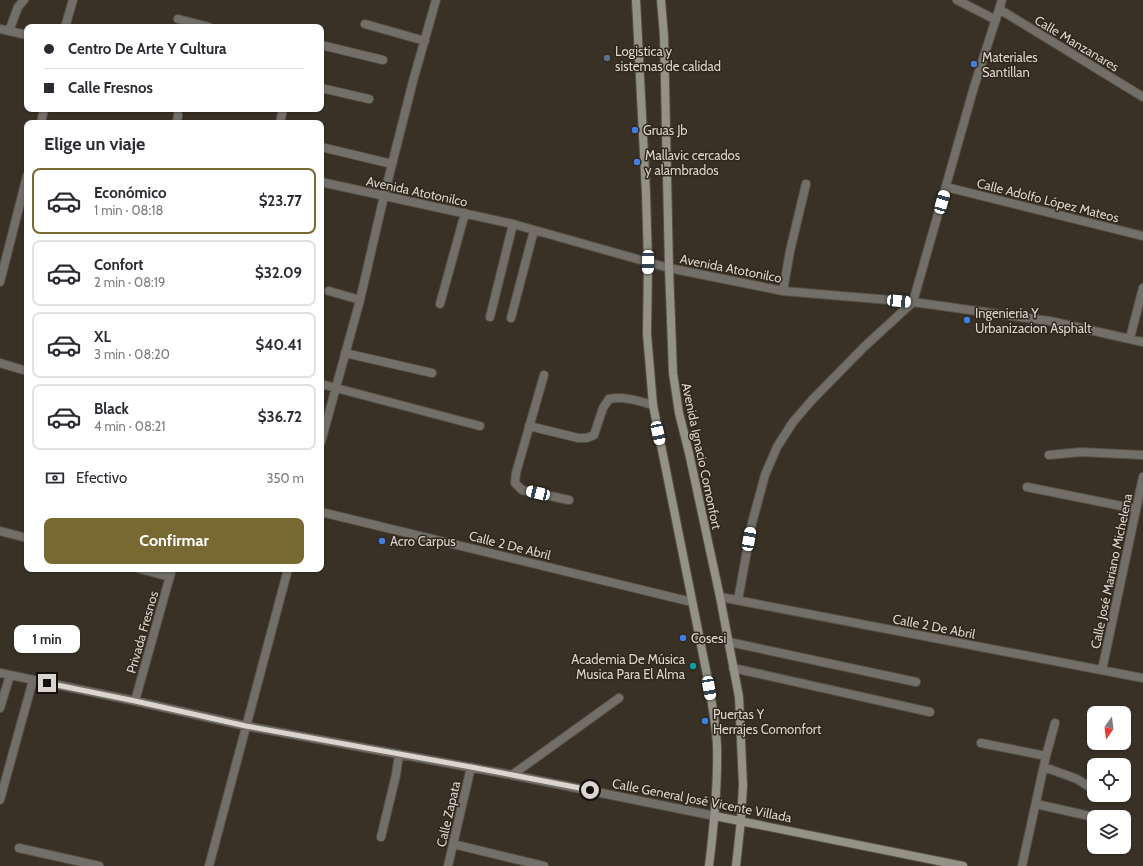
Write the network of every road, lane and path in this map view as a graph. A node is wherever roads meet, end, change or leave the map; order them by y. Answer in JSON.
{"nodes":[{"id":1,"x":24,"y":0,"type":"edge"},
{"id":2,"x":73,"y":0,"type":"edge"},
{"id":3,"x":436,"y":0,"type":"edge"},
{"id":4,"x":636,"y":0,"type":"edge"},
{"id":5,"x":661,"y":0,"type":"edge"},
{"id":6,"x":957,"y":0,"type":"edge"},
{"id":7,"x":1002,"y":0,"type":"edge"},
{"id":8,"x":999,"y":9,"type":"junction"},
{"id":9,"x":178,"y":19,"type":"dead end"},
{"id":10,"x":996,"y":20,"type":"junction"},
{"id":11,"x":66,"y":24,"type":"edge"},
{"id":12,"x":198,"y":24,"type":"edge"},
{"id":13,"x":365,"y":24,"type":"dead end"},
{"id":14,"x":0,"y":29,"type":"edge"},
{"id":15,"x":9,"y":31,"type":"junction"},
{"id":16,"x":24,"y":34,"type":"edge"},
{"id":17,"x":425,"y":41,"type":"junction"},
{"id":18,"x":324,"y":46,"type":"edge"},
{"id":19,"x":383,"y":60,"type":"dead end"},
{"id":20,"x":324,"y":89,"type":"edge"},
{"id":21,"x":1143,"y":97,"type":"edge"},
{"id":22,"x":370,"y":99,"type":"dead end"},
{"id":23,"x":324,"y":148,"type":"edge"},
{"id":24,"x":392,"y":164,"type":"junction"},
{"id":25,"x":324,"y":183,"type":"edge"},
{"id":26,"x":806,"y":184,"type":"dead end"},
{"id":27,"x":946,"y":187,"type":"junction"},
{"id":28,"x":24,"y":188,"type":"edge"},
{"id":29,"x":384,"y":196,"type":"junction"},
{"id":30,"x":465,"y":213,"type":"junction"},
{"id":31,"x":513,"y":224,"type":"junction"},
{"id":32,"x":534,"y":230,"type":"junction"},
{"id":33,"x":1143,"y":236,"type":"edge"},
{"id":34,"x":648,"y":262,"type":"junction"},
{"id":35,"x":669,"y":268,"type":"junction"},
{"id":36,"x":0,"y":282,"type":"edge"},
{"id":37,"x":1143,"y":288,"type":"edge"},
{"id":38,"x":328,"y":291,"type":"dead end"},
{"id":39,"x":783,"y":291,"type":"junction"},
{"id":40,"x":360,"y":300,"type":"junction"},
{"id":41,"x":913,"y":302,"type":"junction"},
{"id":42,"x":440,"y":304,"type":"dead end"},
{"id":43,"x":490,"y":317,"type":"dead end"},
{"id":44,"x":511,"y":318,"type":"dead end"},
{"id":45,"x":1130,"y":338,"type":"junction"},
{"id":46,"x":1143,"y":342,"type":"edge"},
{"id":47,"x":344,"y":353,"type":"junction"},
{"id":48,"x":0,"y":363,"type":"edge"},
{"id":49,"x":24,"y":370,"type":"edge"},
{"id":50,"x":432,"y":373,"type":"dead end"},
{"id":51,"x":544,"y":375,"type":"dead end"},
{"id":52,"x":324,"y":385,"type":"edge"},
{"id":53,"x":336,"y":387,"type":"junction"},
{"id":54,"x":652,"y":405,"type":"junction"},
{"id":55,"x":480,"y":426,"type":"dead end"},
{"id":56,"x":529,"y":426,"type":"junction"},
{"id":57,"x":324,"y":431,"type":"edge"},
{"id":58,"x":1049,"y":455,"type":"dead end"},
{"id":59,"x":1143,"y":455,"type":"edge"},
{"id":60,"x":1143,"y":477,"type":"edge"},
{"id":61,"x":1027,"y":487,"type":"dead end"},
{"id":62,"x":569,"y":500,"type":"dead end"},
{"id":63,"x":1136,"y":509,"type":"junction"},
{"id":64,"x":324,"y":513,"type":"edge"},
{"id":65,"x":0,"y":531,"type":"edge"},
{"id":66,"x":24,"y":537,"type":"edge"},
{"id":67,"x":287,"y":572,"type":"edge"},
{"id":68,"x":171,"y":573,"type":"edge"},
{"id":69,"x":720,"y":597,"type":"junction"},
{"id":70,"x":738,"y":600,"type":"junction"},
{"id":71,"x":692,"y":602,"type":"junction"},
{"id":72,"x":729,"y":642,"type":"junction"},
{"id":73,"x":733,"y":668,"type":"junction"},
{"id":74,"x":1102,"y":670,"type":"junction"},
{"id":75,"x":0,"y":673,"type":"edge"},
{"id":76,"x":10,"y":675,"type":"junction"},
{"id":77,"x":1143,"y":678,"type":"edge"},
{"id":78,"x":32,"y":680,"type":"junction"},
{"id":79,"x":916,"y":682,"type":"dead end"},
{"id":80,"x":619,"y":698,"type":"dead end"},
{"id":81,"x":135,"y":701,"type":"junction"},
{"id":82,"x":0,"y":708,"type":"edge"},
{"id":83,"x":930,"y":712,"type":"dead end"},
{"id":84,"x":1055,"y":723,"type":"dead end"},
{"id":85,"x":246,"y":726,"type":"junction"},
{"id":86,"x":981,"y":742,"type":"dead end"},
{"id":87,"x":399,"y":754,"type":"junction"},
{"id":88,"x":1046,"y":756,"type":"junction"},
{"id":89,"x":471,"y":767,"type":"junction"},
{"id":90,"x":1044,"y":767,"type":"junction"},
{"id":91,"x":512,"y":775,"type":"junction"},
{"id":92,"x":1087,"y":785,"type":"edge"},
{"id":93,"x":0,"y":800,"type":"edge"},
{"id":94,"x":1036,"y":804,"type":"junction"},
{"id":95,"x":1087,"y":815,"type":"edge"},
{"id":96,"x":715,"y":816,"type":"junction"},
{"id":97,"x":741,"y":820,"type":"junction"},
{"id":98,"x":381,"y":837,"type":"dead end"},
{"id":99,"x":453,"y":844,"type":"junction"},
{"id":100,"x":19,"y":848,"type":"dead end"},
{"id":101,"x":99,"y":866,"type":"edge"},
{"id":102,"x":209,"y":866,"type":"edge"},
{"id":103,"x":448,"y":866,"type":"edge"},
{"id":104,"x":544,"y":866,"type":"edge"},
{"id":105,"x":709,"y":866,"type":"edge"},
{"id":106,"x":736,"y":866,"type":"edge"},
{"id":107,"x":963,"y":866,"type":"edge"},
{"id":108,"x":1022,"y":866,"type":"edge"}],
"edges":[{"from":1,"to":15,"type":"street"},
{"from":2,"to":11,"type":"street"},
{"from":3,"to":17,"type":"street"},
{"from":4,"to":34,"type":"main road"},
{"from":5,"to":35,"type":"main road","name":"Avenida Ignacio Comonfort"},
{"from":6,"to":10,"type":"street"},
{"from":7,"to":8,"type":"street"},
{"from":8,"to":10,"type":"street"},
{"from":8,"to":21,"type":"street","name":"Calle Manzanares"},
{"from":9,"to":12,"type":"street"},
{"from":10,"to":27,"type":"street"},
{"from":13,"to":17,"type":"street"},
{"from":14,"to":15,"type":"street"},
{"from":15,"to":16,"type":"street"},
{"from":17,"to":24,"type":"street"},
{"from":18,"to":19,"type":"street"},
{"from":20,"to":22,"type":"street"},
{"from":23,"to":24,"type":"street"},
{"from":24,"to":29,"type":"street"},
{"from":25,"to":29,"type":"street","name":"Avenida Atotonilco"},
{"from":26,"to":39,"type":"street"},
{"from":27,"to":33,"type":"street","name":"Calle Adolfo López Mateos"},
{"from":27,"to":41,"type":"street"},
{"from":28,"to":36,"type":"street"},
{"from":29,"to":30,"type":"street","name":"Avenida Atotonilco"},
{"from":29,"to":40,"type":"street"},
{"from":30,"to":31,"type":"street","name":"Avenida Atotonilco"},
{"from":30,"to":42,"type":"street"},
{"from":31,"to":32,"type":"street","name":"Avenida Atotonilco"},
{"from":31,"to":43,"type":"street"},
{"from":32,"to":34,"type":"street","name":"Avenida Atotonilco"},
{"from":32,"to":44,"type":"street"},
{"from":34,"to":35,"type":"street","name":"Avenida Atotonilco"},
{"from":34,"to":54,"type":"main road"},
{"from":35,"to":39,"type":"street","name":"Avenida Atotonilco"},
{"from":35,"to":69,"type":"main road","name":"Avenida Ignacio Comonfort"},
{"from":37,"to":45,"type":"street"},
{"from":38,"to":40,"type":"street"},
{"from":39,"to":41,"type":"street","name":"Avenida Atotonilco"},
{"from":40,"to":47,"type":"street"},
{"from":41,"to":45,"type":"street","name":"Avenida Atotonilco"},
{"from":41,"to":70,"type":"street"},
{"from":45,"to":46,"type":"street","name":"Avenida Atotonilco"},
{"from":47,"to":50,"type":"street"},
{"from":47,"to":53,"type":"street"},
{"from":48,"to":49,"type":"street"},
{"from":51,"to":56,"type":"street"},
{"from":52,"to":53,"type":"street"},
{"from":53,"to":55,"type":"street"},
{"from":53,"to":57,"type":"street"},
{"from":54,"to":56,"type":"street"},
{"from":54,"to":71,"type":"main road"},
{"from":56,"to":62,"type":"street"},
{"from":58,"to":59,"type":"street"},
{"from":60,"to":63,"type":"street","name":"Calle José Mariano Michelena"},
{"from":61,"to":63,"type":"street"},
{"from":63,"to":74,"type":"street","name":"Calle José Mariano Michelena"},
{"from":64,"to":71,"type":"street","name":"Calle 2 De Abril"},
{"from":65,"to":66,"type":"street"},
{"from":67,"to":85,"type":"street"},
{"from":68,"to":81,"type":"street","name":"Privada Fresnos"},
{"from":69,"to":70,"type":"street","name":"Calle 2 De Abril"},
{"from":69,"to":72,"type":"main road","name":"Avenida Ignacio Comonfort"},
{"from":70,"to":74,"type":"street","name":"Calle 2 De Abril"},
{"from":71,"to":96,"type":"main road"},
{"from":72,"to":73,"type":"main road","name":"Avenida Ignacio Comonfort"},
{"from":72,"to":79,"type":"street"},
{"from":73,"to":83,"type":"street"},
{"from":73,"to":97,"type":"main road","name":"Avenida Ignacio Comonfort"},
{"from":74,"to":77,"type":"street","name":"Calle 2 De Abril"},
{"from":75,"to":76,"type":"street","name":"Calle General José Vicente Villada"},
{"from":76,"to":78,"type":"street","name":"Calle General José Vicente Villada"},
{"from":76,"to":82,"type":"street"},
{"from":78,"to":81,"type":"street","name":"Calle General José Vicente Villada"},
{"from":78,"to":93,"type":"street"},
{"from":80,"to":91,"type":"street"},
{"from":81,"to":85,"type":"street","name":"Calle General José Vicente Villada"},
{"from":84,"to":88,"type":"street"},
{"from":85,"to":87,"type":"street","name":"Calle General José Vicente Villada"},
{"from":85,"to":102,"type":"street"},
{"from":86,"to":88,"type":"street"},
{"from":87,"to":89,"type":"street","name":"Calle General José Vicente Villada"},
{"from":87,"to":98,"type":"street"},
{"from":88,"to":90,"type":"street"},
{"from":89,"to":91,"type":"street","name":"Calle General José Vicente Villada"},
{"from":89,"to":99,"type":"street","name":"Calle Zapata"},
{"from":90,"to":92,"type":"street"},
{"from":90,"to":94,"type":"street"},
{"from":91,"to":96,"type":"street","name":"Calle General José Vicente Villada"},
{"from":94,"to":95,"type":"street"},
{"from":94,"to":108,"type":"street"},
{"from":96,"to":97,"type":"main road","name":"Calle General José Vicente Villada"},
{"from":96,"to":105,"type":"main road"},
{"from":97,"to":106,"type":"main road","name":"Avenida Ignacio Comonfort"},
{"from":97,"to":107,"type":"main road","name":"Calle General José Vicente Villada"},
{"from":99,"to":103,"type":"street","name":"Calle Zapata"},
{"from":99,"to":104,"type":"street"},
{"from":100,"to":101,"type":"street"}]}
